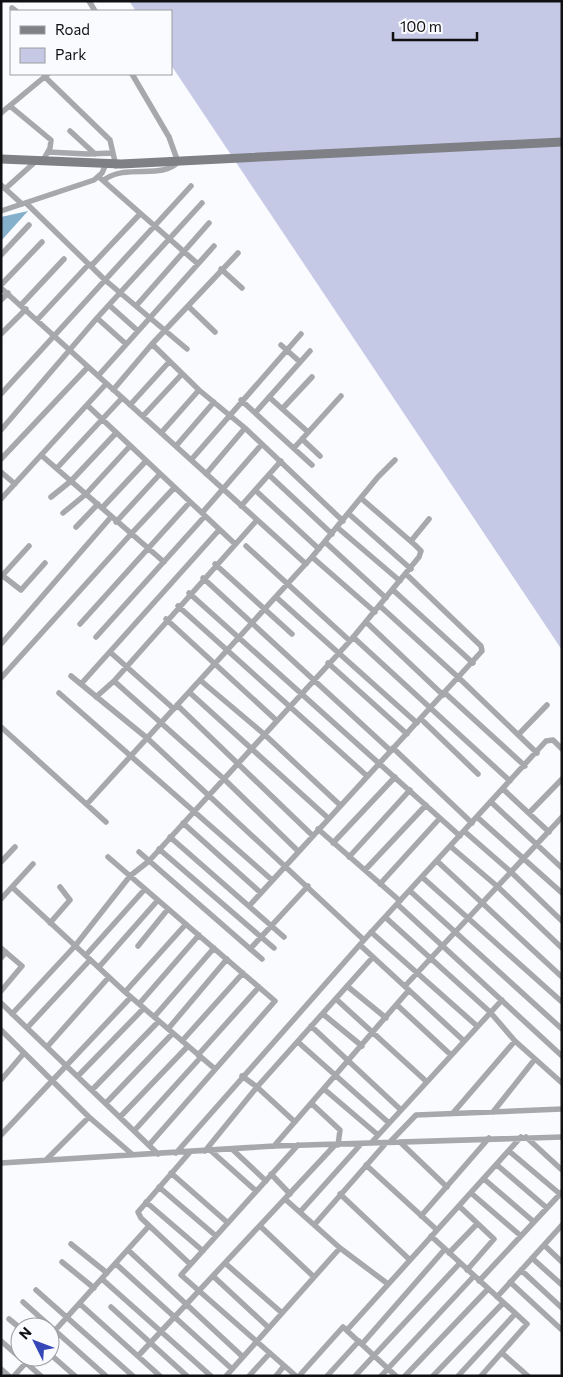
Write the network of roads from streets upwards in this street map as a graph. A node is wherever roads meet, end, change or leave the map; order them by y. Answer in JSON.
{"nodes":[{"id":1,"x":47,"y":75,"type":"edge"},
{"id":2,"x":133,"y":75,"type":"edge"},
{"id":3,"x":10,"y":106,"type":"junction"},
{"id":4,"x":1,"y":113,"type":"edge"},
{"id":5,"x":70,"y":130,"type":"dead end"},
{"id":6,"x":562,"y":142,"type":"edge"},
{"id":7,"x":48,"y":152,"type":"junction"},
{"id":8,"x":113,"y":153,"type":"junction"},
{"id":9,"x":96,"y":154,"type":"junction"},
{"id":10,"x":1,"y":159,"type":"edge"},
{"id":11,"x":38,"y":162,"type":"junction"},
{"id":12,"x":178,"y":162,"type":"junction"},
{"id":13,"x":113,"y":167,"type":"junction"},
{"id":14,"x":102,"y":178,"type":"junction"},
{"id":15,"x":191,"y":186,"type":"dead end"},
{"id":16,"x":3,"y":187,"type":"edge"},
{"id":17,"x":24,"y":203,"type":"junction"},
{"id":18,"x":202,"y":203,"type":"dead end"},
{"id":19,"x":1,"y":211,"type":"edge"},
{"id":20,"x":139,"y":215,"type":"junction"},
{"id":21,"x":209,"y":223,"type":"dead end"},
{"id":22,"x":29,"y":225,"type":"dead end"},
{"id":23,"x":154,"y":227,"type":"junction"},
{"id":24,"x":168,"y":239,"type":"junction"},
{"id":25,"x":42,"y":242,"type":"dead end"},
{"id":26,"x":214,"y":246,"type":"dead end"},
{"id":27,"x":183,"y":252,"type":"junction"},
{"id":28,"x":238,"y":253,"type":"dead end"},
{"id":29,"x":1,"y":255,"type":"edge"},
{"id":30,"x":64,"y":259,"type":"dead end"},
{"id":31,"x":198,"y":264,"type":"junction"},
{"id":32,"x":90,"y":265,"type":"junction"},
{"id":33,"x":221,"y":269,"type":"junction"},
{"id":34,"x":105,"y":280,"type":"junction"},
{"id":35,"x":1,"y":286,"type":"edge"},
{"id":36,"x":242,"y":288,"type":"dead end"},
{"id":37,"x":120,"y":292,"type":"junction"},
{"id":38,"x":8,"y":293,"type":"junction"},
{"id":39,"x":1,"y":300,"type":"edge"},
{"id":40,"x":109,"y":305,"type":"junction"},
{"id":41,"x":136,"y":306,"type":"junction"},
{"id":42,"x":188,"y":306,"type":"junction"},
{"id":43,"x":23,"y":307,"type":"junction"},
{"id":44,"x":150,"y":317,"type":"junction"},
{"id":45,"x":97,"y":318,"type":"junction"},
{"id":46,"x":37,"y":320,"type":"junction"},
{"id":47,"x":166,"y":330,"type":"junction"},
{"id":48,"x":138,"y":331,"type":"junction"},
{"id":49,"x":215,"y":332,"type":"dead end"},
{"id":50,"x":1,"y":334,"type":"edge"},
{"id":51,"x":301,"y":334,"type":"dead end"},
{"id":52,"x":53,"y":337,"type":"junction"},
{"id":53,"x":126,"y":344,"type":"junction"},
{"id":54,"x":152,"y":344,"type":"junction"},
{"id":55,"x":280,"y":345,"type":"dead end"},
{"id":56,"x":187,"y":349,"type":"dead end"},
{"id":57,"x":286,"y":350,"type":"junction"},
{"id":58,"x":70,"y":351,"type":"junction"},
{"id":59,"x":310,"y":351,"type":"dead end"},
{"id":60,"x":169,"y":362,"type":"junction"},
{"id":61,"x":300,"y":362,"type":"junction"},
{"id":62,"x":88,"y":367,"type":"junction"},
{"id":63,"x":182,"y":374,"type":"junction"},
{"id":64,"x":98,"y":376,"type":"junction"},
{"id":65,"x":312,"y":377,"type":"dead end"},
{"id":66,"x":106,"y":384,"type":"junction"},
{"id":67,"x":113,"y":390,"type":"junction"},
{"id":68,"x":199,"y":390,"type":"junction"},
{"id":69,"x":1,"y":396,"type":"edge"},
{"id":70,"x":341,"y":396,"type":"dead end"},
{"id":71,"x":269,"y":397,"type":"junction"},
{"id":72,"x":122,"y":398,"type":"junction"},
{"id":73,"x":241,"y":400,"type":"junction"},
{"id":74,"x":214,"y":402,"type":"junction"},
{"id":75,"x":130,"y":405,"type":"junction"},
{"id":76,"x":86,"y":406,"type":"junction"},
{"id":77,"x":283,"y":408,"type":"junction"},
{"id":78,"x":256,"y":412,"type":"junction"},
{"id":79,"x":229,"y":414,"type":"junction"},
{"id":80,"x":143,"y":416,"type":"junction"},
{"id":81,"x":101,"y":419,"type":"junction"},
{"id":82,"x":245,"y":428,"type":"junction"},
{"id":83,"x":1,"y":430,"type":"edge"},
{"id":84,"x":308,"y":432,"type":"junction"},
{"id":85,"x":116,"y":433,"type":"junction"},
{"id":86,"x":161,"y":433,"type":"junction"},
{"id":87,"x":302,"y":439,"type":"junction"},
{"id":88,"x":262,"y":444,"type":"junction"},
{"id":89,"x":130,"y":446,"type":"junction"},
{"id":90,"x":176,"y":446,"type":"junction"},
{"id":91,"x":294,"y":448,"type":"junction"},
{"id":92,"x":41,"y":455,"type":"junction"},
{"id":93,"x":320,"y":456,"type":"dead end"},
{"id":94,"x":1,"y":459,"type":"edge"},
{"id":95,"x":191,"y":460,"type":"junction"},
{"id":96,"x":395,"y":460,"type":"dead end"},
{"id":97,"x":146,"y":461,"type":"junction"},
{"id":98,"x":281,"y":461,"type":"junction"},
{"id":99,"x":312,"y":465,"type":"dead end"},
{"id":100,"x":57,"y":468,"type":"junction"},
{"id":101,"x":1,"y":472,"type":"edge"},
{"id":102,"x":160,"y":474,"type":"junction"},
{"id":103,"x":206,"y":474,"type":"junction"},
{"id":104,"x":269,"y":475,"type":"junction"},
{"id":105,"x":71,"y":481,"type":"junction"},
{"id":106,"x":15,"y":484,"type":"junction"},
{"id":107,"x":174,"y":488,"type":"junction"},
{"id":108,"x":224,"y":488,"type":"junction"},
{"id":109,"x":255,"y":490,"type":"junction"},
{"id":110,"x":86,"y":494,"type":"junction"},
{"id":111,"x":51,"y":497,"type":"dead end"},
{"id":112,"x":1,"y":499,"type":"edge"},
{"id":113,"x":362,"y":499,"type":"junction"},
{"id":114,"x":190,"y":502,"type":"junction"},
{"id":115,"x":100,"y":506,"type":"junction"},
{"id":116,"x":241,"y":506,"type":"junction"},
{"id":117,"x":63,"y":513,"type":"dead end"},
{"id":118,"x":349,"y":514,"type":"junction"},
{"id":119,"x":203,"y":515,"type":"junction"},
{"id":120,"x":111,"y":517,"type":"junction"},
{"id":121,"x":430,"y":519,"type":"dead end"},
{"id":122,"x":257,"y":520,"type":"junction"},
{"id":123,"x":343,"y":520,"type":"junction"},
{"id":124,"x":116,"y":522,"type":"junction"},
{"id":125,"x":76,"y":527,"type":"dead end"},
{"id":126,"x":338,"y":528,"type":"junction"},
{"id":127,"x":220,"y":530,"type":"junction"},
{"id":128,"x":130,"y":534,"type":"junction"},
{"id":129,"x":332,"y":534,"type":"junction"},
{"id":130,"x":411,"y":541,"type":"junction"},
{"id":131,"x":325,"y":542,"type":"junction"},
{"id":132,"x":234,"y":543,"type":"junction"},
{"id":133,"x":29,"y":546,"type":"dead end"},
{"id":134,"x":246,"y":546,"type":"dead end"},
{"id":135,"x":147,"y":549,"type":"junction"},
{"id":136,"x":319,"y":549,"type":"junction"},
{"id":137,"x":312,"y":557,"type":"junction"},
{"id":138,"x":164,"y":562,"type":"junction"},
{"id":139,"x":45,"y":563,"type":"dead end"},
{"id":140,"x":215,"y":564,"type":"junction"},
{"id":141,"x":306,"y":564,"type":"junction"},
{"id":142,"x":411,"y":569,"type":"junction"},
{"id":143,"x":406,"y":574,"type":"junction"},
{"id":144,"x":2,"y":576,"type":"edge"},
{"id":145,"x":202,"y":578,"type":"junction"},
{"id":146,"x":400,"y":581,"type":"junction"},
{"id":147,"x":287,"y":584,"type":"junction"},
{"id":148,"x":393,"y":590,"type":"junction"},
{"id":149,"x":189,"y":593,"type":"junction"},
{"id":150,"x":276,"y":597,"type":"junction"},
{"id":151,"x":386,"y":598,"type":"junction"},
{"id":152,"x":178,"y":606,"type":"junction"},
{"id":153,"x":380,"y":606,"type":"junction"},
{"id":154,"x":264,"y":609,"type":"junction"},
{"id":155,"x":375,"y":612,"type":"junction"},
{"id":156,"x":166,"y":619,"type":"junction"},
{"id":157,"x":366,"y":622,"type":"junction"},
{"id":158,"x":252,"y":623,"type":"junction"},
{"id":159,"x":80,"y":624,"type":"dead end"},
{"id":160,"x":292,"y":634,"type":"dead end"},
{"id":161,"x":240,"y":636,"type":"junction"},
{"id":162,"x":96,"y":637,"type":"dead end"},
{"id":163,"x":352,"y":639,"type":"junction"},
{"id":164,"x":1,"y":644,"type":"edge"},
{"id":165,"x":227,"y":651,"type":"junction"},
{"id":166,"x":110,"y":652,"type":"junction"},
{"id":167,"x":338,"y":652,"type":"junction"},
{"id":168,"x":328,"y":663,"type":"junction"},
{"id":169,"x":473,"y":663,"type":"junction"},
{"id":170,"x":214,"y":665,"type":"junction"},
{"id":171,"x":125,"y":666,"type":"junction"},
{"id":172,"x":71,"y":676,"type":"dead end"},
{"id":173,"x":1,"y":678,"type":"edge"},
{"id":174,"x":460,"y":678,"type":"junction"},
{"id":175,"x":313,"y":679,"type":"junction"},
{"id":176,"x":200,"y":680,"type":"junction"},
{"id":177,"x":114,"y":681,"type":"junction"},
{"id":178,"x":81,"y":684,"type":"junction"},
{"id":179,"x":189,"y":692,"type":"junction"},
{"id":180,"x":301,"y":692,"type":"junction"},
{"id":181,"x":59,"y":694,"type":"dead end"},
{"id":182,"x":444,"y":694,"type":"junction"},
{"id":183,"x":96,"y":697,"type":"junction"},
{"id":184,"x":547,"y":705,"type":"dead end"},
{"id":185,"x":290,"y":706,"type":"junction"},
{"id":186,"x":175,"y":707,"type":"junction"},
{"id":187,"x":431,"y":708,"type":"junction"},
{"id":188,"x":276,"y":720,"type":"junction"},
{"id":189,"x":419,"y":721,"type":"junction"},
{"id":190,"x":161,"y":723,"type":"junction"},
{"id":191,"x":1,"y":728,"type":"edge"},
{"id":192,"x":264,"y":734,"type":"junction"},
{"id":193,"x":406,"y":734,"type":"junction"},
{"id":194,"x":518,"y":735,"type":"junction"},
{"id":195,"x":147,"y":738,"type":"junction"},
{"id":196,"x":251,"y":748,"type":"junction"},
{"id":197,"x":562,"y":749,"type":"edge"},
{"id":198,"x":392,"y":750,"type":"junction"},
{"id":199,"x":537,"y":753,"type":"junction"},
{"id":200,"x":131,"y":756,"type":"junction"},
{"id":201,"x":237,"y":764,"type":"junction"},
{"id":202,"x":379,"y":764,"type":"junction"},
{"id":203,"x":525,"y":766,"type":"junction"},
{"id":204,"x":478,"y":774,"type":"dead end"},
{"id":205,"x":367,"y":776,"type":"junction"},
{"id":206,"x":394,"y":777,"type":"junction"},
{"id":207,"x":224,"y":779,"type":"junction"},
{"id":208,"x":562,"y":780,"type":"edge"},
{"id":209,"x":510,"y":781,"type":"junction"},
{"id":210,"x":503,"y":789,"type":"junction"},
{"id":211,"x":410,"y":790,"type":"junction"},
{"id":212,"x":209,"y":795,"type":"junction"},
{"id":213,"x":491,"y":802,"type":"junction"},
{"id":214,"x":87,"y":804,"type":"junction"},
{"id":215,"x":340,"y":805,"type":"junction"},
{"id":216,"x":426,"y":805,"type":"junction"},
{"id":217,"x":194,"y":811,"type":"junction"},
{"id":218,"x":529,"y":813,"type":"junction"},
{"id":219,"x":477,"y":817,"type":"junction"},
{"id":220,"x":328,"y":818,"type":"junction"},
{"id":221,"x":440,"y":818,"type":"junction"},
{"id":222,"x":562,"y":818,"type":"edge"},
{"id":223,"x":106,"y":822,"type":"dead end"},
{"id":224,"x":183,"y":823,"type":"junction"},
{"id":225,"x":472,"y":823,"type":"junction"},
{"id":226,"x":318,"y":829,"type":"junction"},
{"id":227,"x":549,"y":832,"type":"junction"},
{"id":228,"x":462,"y":833,"type":"junction"},
{"id":229,"x":312,"y":835,"type":"junction"},
{"id":230,"x":170,"y":837,"type":"junction"},
{"id":231,"x":334,"y":843,"type":"junction"},
{"id":232,"x":537,"y":845,"type":"junction"},
{"id":233,"x":450,"y":846,"type":"junction"},
{"id":234,"x":15,"y":847,"type":"dead end"},
{"id":235,"x":159,"y":849,"type":"junction"},
{"id":236,"x":298,"y":850,"type":"junction"},
{"id":237,"x":139,"y":852,"type":"dead end"},
{"id":238,"x":108,"y":857,"type":"dead end"},
{"id":239,"x":349,"y":857,"type":"junction"},
{"id":240,"x":525,"y":858,"type":"junction"},
{"id":241,"x":149,"y":861,"type":"junction"},
{"id":242,"x":437,"y":861,"type":"junction"},
{"id":243,"x":1,"y":862,"type":"edge"},
{"id":244,"x":33,"y":864,"type":"dead end"},
{"id":245,"x":284,"y":866,"type":"junction"},
{"id":246,"x":562,"y":868,"type":"edge"},
{"id":247,"x":365,"y":870,"type":"junction"},
{"id":248,"x":512,"y":872,"type":"junction"},
{"id":249,"x":130,"y":876,"type":"junction"},
{"id":250,"x":422,"y":877,"type":"junction"},
{"id":251,"x":272,"y":880,"type":"junction"},
{"id":252,"x":380,"y":884,"type":"junction"},
{"id":253,"x":308,"y":886,"type":"junction"},
{"id":254,"x":12,"y":887,"type":"junction"},
{"id":255,"x":60,"y":887,"type":"dead end"},
{"id":256,"x":498,"y":887,"type":"junction"},
{"id":257,"x":145,"y":889,"type":"junction"},
{"id":258,"x":410,"y":891,"type":"junction"},
{"id":259,"x":261,"y":893,"type":"junction"},
{"id":260,"x":562,"y":893,"type":"edge"},
{"id":261,"x":1,"y":898,"type":"edge"},
{"id":262,"x":158,"y":900,"type":"junction"},
{"id":263,"x":398,"y":903,"type":"junction"},
{"id":264,"x":483,"y":903,"type":"junction"},
{"id":265,"x":250,"y":905,"type":"junction"},
{"id":266,"x":168,"y":909,"type":"junction"},
{"id":267,"x":385,"y":917,"type":"junction"},
{"id":268,"x":469,"y":917,"type":"junction"},
{"id":269,"x":562,"y":921,"type":"edge"},
{"id":270,"x":50,"y":923,"type":"junction"},
{"id":271,"x":186,"y":924,"type":"junction"},
{"id":272,"x":272,"y":925,"type":"junction"},
{"id":273,"x":455,"y":930,"type":"junction"},
{"id":274,"x":371,"y":932,"type":"junction"},
{"id":275,"x":199,"y":935,"type":"junction"},
{"id":276,"x":261,"y":937,"type":"junction"},
{"id":277,"x":284,"y":937,"type":"dead end"},
{"id":278,"x":362,"y":943,"type":"junction"},
{"id":279,"x":442,"y":945,"type":"junction"},
{"id":280,"x":75,"y":946,"type":"junction"},
{"id":281,"x":138,"y":946,"type":"dead end"},
{"id":282,"x":214,"y":948,"type":"junction"},
{"id":283,"x":274,"y":948,"type":"dead end"},
{"id":284,"x":562,"y":948,"type":"edge"},
{"id":285,"x":250,"y":949,"type":"junction"},
{"id":286,"x":4,"y":950,"type":"edge"},
{"id":287,"x":88,"y":957,"type":"junction"},
{"id":288,"x":373,"y":957,"type":"junction"},
{"id":289,"x":1,"y":958,"type":"edge"},
{"id":290,"x":429,"y":958,"type":"junction"},
{"id":291,"x":227,"y":959,"type":"junction"},
{"id":292,"x":262,"y":959,"type":"dead end"},
{"id":293,"x":99,"y":967,"type":"junction"},
{"id":294,"x":243,"y":973,"type":"junction"},
{"id":295,"x":416,"y":973,"type":"junction"},
{"id":296,"x":110,"y":977,"type":"junction"},
{"id":297,"x":562,"y":977,"type":"edge"},
{"id":298,"x":347,"y":986,"type":"junction"},
{"id":299,"x":259,"y":987,"type":"junction"},
{"id":300,"x":407,"y":988,"type":"junction"},
{"id":301,"x":1,"y":992,"type":"edge"},
{"id":302,"x":128,"y":994,"type":"junction"},
{"id":303,"x":336,"y":999,"type":"junction"},
{"id":304,"x":502,"y":1000,"type":"junction"},
{"id":305,"x":562,"y":1002,"type":"edge"},
{"id":306,"x":397,"y":1005,"type":"junction"},
{"id":307,"x":2,"y":1006,"type":"edge"},
{"id":308,"x":142,"y":1006,"type":"junction"},
{"id":309,"x":490,"y":1012,"type":"junction"},
{"id":310,"x":12,"y":1014,"type":"junction"},
{"id":311,"x":323,"y":1014,"type":"junction"},
{"id":312,"x":386,"y":1018,"type":"junction"},
{"id":313,"x":156,"y":1019,"type":"junction"},
{"id":314,"x":311,"y":1026,"type":"junction"},
{"id":315,"x":477,"y":1026,"type":"junction"},
{"id":316,"x":27,"y":1028,"type":"junction"},
{"id":317,"x":562,"y":1029,"type":"edge"},
{"id":318,"x":1,"y":1030,"type":"edge"},
{"id":319,"x":171,"y":1031,"type":"junction"},
{"id":320,"x":373,"y":1033,"type":"junction"},
{"id":321,"x":182,"y":1041,"type":"junction"},
{"id":322,"x":464,"y":1041,"type":"junction"},
{"id":323,"x":515,"y":1041,"type":"junction"},
{"id":324,"x":298,"y":1042,"type":"junction"},
{"id":325,"x":188,"y":1046,"type":"junction"},
{"id":326,"x":362,"y":1046,"type":"junction"},
{"id":327,"x":47,"y":1047,"type":"junction"},
{"id":328,"x":24,"y":1053,"type":"junction"},
{"id":329,"x":451,"y":1055,"type":"junction"},
{"id":330,"x":200,"y":1056,"type":"junction"},
{"id":331,"x":562,"y":1056,"type":"edge"},
{"id":332,"x":535,"y":1059,"type":"junction"},
{"id":333,"x":349,"y":1060,"type":"junction"},
{"id":334,"x":65,"y":1064,"type":"junction"},
{"id":335,"x":215,"y":1069,"type":"junction"},
{"id":336,"x":337,"y":1075,"type":"junction"},
{"id":337,"x":78,"y":1076,"type":"junction"},
{"id":338,"x":242,"y":1076,"type":"junction"},
{"id":339,"x":1,"y":1080,"type":"edge"},
{"id":340,"x":52,"y":1080,"type":"junction"},
{"id":341,"x":427,"y":1082,"type":"junction"},
{"id":342,"x":562,"y":1083,"type":"edge"},
{"id":343,"x":257,"y":1087,"type":"junction"},
{"id":344,"x":324,"y":1089,"type":"junction"},
{"id":345,"x":92,"y":1090,"type":"junction"},
{"id":346,"x":106,"y":1104,"type":"junction"},
{"id":347,"x":312,"y":1104,"type":"junction"},
{"id":348,"x":562,"y":1109,"type":"edge"},
{"id":349,"x":401,"y":1110,"type":"junction"},
{"id":350,"x":493,"y":1112,"type":"junction"},
{"id":351,"x":453,"y":1113,"type":"junction"},
{"id":352,"x":89,"y":1117,"type":"junction"},
{"id":353,"x":120,"y":1117,"type":"junction"},
{"id":354,"x":295,"y":1122,"type":"junction"},
{"id":355,"x":390,"y":1123,"type":"junction"},
{"id":356,"x":134,"y":1130,"type":"junction"},
{"id":357,"x":1,"y":1135,"type":"edge"},
{"id":358,"x":378,"y":1135,"type":"junction"},
{"id":359,"x":524,"y":1137,"type":"junction"},
{"id":360,"x":562,"y":1137,"type":"edge"},
{"id":361,"x":489,"y":1138,"type":"junction"},
{"id":362,"x":400,"y":1142,"type":"junction"},
{"id":363,"x":371,"y":1143,"type":"junction"},
{"id":364,"x":388,"y":1143,"type":"junction"},
{"id":365,"x":361,"y":1144,"type":"junction"},
{"id":366,"x":149,"y":1145,"type":"junction"},
{"id":367,"x":337,"y":1145,"type":"junction"},
{"id":368,"x":274,"y":1146,"type":"junction"},
{"id":369,"x":298,"y":1146,"type":"junction"},
{"id":370,"x":232,"y":1149,"type":"junction"},
{"id":371,"x":207,"y":1151,"type":"junction"},
{"id":372,"x":190,"y":1152,"type":"junction"},
{"id":373,"x":509,"y":1152,"type":"junction"},
{"id":374,"x":176,"y":1153,"type":"junction"},
{"id":375,"x":158,"y":1154,"type":"junction"},
{"id":376,"x":133,"y":1156,"type":"junction"},
{"id":377,"x":46,"y":1160,"type":"junction"},
{"id":378,"x":1,"y":1163,"type":"edge"},
{"id":379,"x":366,"y":1165,"type":"junction"},
{"id":380,"x":497,"y":1165,"type":"junction"},
{"id":381,"x":562,"y":1170,"type":"edge"},
{"id":382,"x":171,"y":1173,"type":"junction"},
{"id":383,"x":271,"y":1174,"type":"junction"},
{"id":384,"x":484,"y":1179,"type":"junction"},
{"id":385,"x":266,"y":1181,"type":"junction"},
{"id":386,"x":159,"y":1187,"type":"junction"},
{"id":387,"x":446,"y":1187,"type":"junction"},
{"id":388,"x":256,"y":1192,"type":"junction"},
{"id":389,"x":471,"y":1193,"type":"junction"},
{"id":390,"x":561,"y":1193,"type":"edge"},
{"id":391,"x":290,"y":1194,"type":"junction"},
{"id":392,"x":340,"y":1194,"type":"junction"},
{"id":393,"x":285,"y":1199,"type":"junction"},
{"id":394,"x":146,"y":1202,"type":"junction"},
{"id":395,"x":459,"y":1206,"type":"junction"},
{"id":396,"x":547,"y":1208,"type":"junction"},
{"id":397,"x":300,"y":1212,"type":"junction"},
{"id":398,"x":421,"y":1216,"type":"junction"},
{"id":399,"x":534,"y":1222,"type":"junction"},
{"id":400,"x":228,"y":1223,"type":"junction"},
{"id":401,"x":315,"y":1224,"type":"junction"},
{"id":402,"x":477,"y":1224,"type":"junction"},
{"id":403,"x":562,"y":1225,"type":"edge"},
{"id":404,"x":149,"y":1226,"type":"junction"},
{"id":405,"x":260,"y":1226,"type":"junction"},
{"id":406,"x":437,"y":1230,"type":"junction"},
{"id":407,"x":556,"y":1231,"type":"junction"},
{"id":408,"x":216,"y":1236,"type":"junction"},
{"id":409,"x":431,"y":1236,"type":"junction"},
{"id":410,"x":521,"y":1236,"type":"junction"},
{"id":411,"x":562,"y":1236,"type":"edge"},
{"id":412,"x":71,"y":1244,"type":"dead end"},
{"id":413,"x":544,"y":1245,"type":"junction"},
{"id":414,"x":340,"y":1248,"type":"junction"},
{"id":415,"x":128,"y":1250,"type":"junction"},
{"id":416,"x":203,"y":1250,"type":"junction"},
{"id":417,"x":447,"y":1251,"type":"junction"},
{"id":418,"x":532,"y":1258,"type":"junction"},
{"id":419,"x":410,"y":1260,"type":"junction"},
{"id":420,"x":62,"y":1262,"type":"dead end"},
{"id":421,"x":562,"y":1262,"type":"edge"},
{"id":422,"x":225,"y":1263,"type":"junction"},
{"id":423,"x":460,"y":1263,"type":"junction"},
{"id":424,"x":116,"y":1264,"type":"junction"},
{"id":425,"x":190,"y":1264,"type":"junction"},
{"id":426,"x":467,"y":1270,"type":"junction"},
{"id":427,"x":521,"y":1270,"type":"junction"},
{"id":428,"x":107,"y":1274,"type":"junction"},
{"id":429,"x":213,"y":1276,"type":"junction"},
{"id":430,"x":474,"y":1276,"type":"junction"},
{"id":431,"x":314,"y":1277,"type":"junction"},
{"id":432,"x":102,"y":1279,"type":"junction"},
{"id":433,"x":479,"y":1281,"type":"junction"},
{"id":434,"x":510,"y":1282,"type":"junction"},
{"id":435,"x":388,"y":1284,"type":"junction"},
{"id":436,"x":562,"y":1285,"type":"edge"},
{"id":437,"x":94,"y":1288,"type":"junction"},
{"id":438,"x":488,"y":1289,"type":"junction"},
{"id":439,"x":36,"y":1290,"type":"dead end"},
{"id":440,"x":199,"y":1290,"type":"junction"},
{"id":441,"x":497,"y":1297,"type":"junction"},
{"id":442,"x":23,"y":1302,"type":"dead end"},
{"id":443,"x":503,"y":1302,"type":"junction"},
{"id":444,"x":80,"y":1304,"type":"junction"},
{"id":445,"x":186,"y":1304,"type":"junction"},
{"id":446,"x":110,"y":1306,"type":"dead end"},
{"id":447,"x":562,"y":1308,"type":"edge"},
{"id":448,"x":282,"y":1313,"type":"junction"},
{"id":449,"x":516,"y":1314,"type":"junction"},
{"id":450,"x":40,"y":1317,"type":"edge"},
{"id":451,"x":67,"y":1317,"type":"junction"},
{"id":452,"x":174,"y":1318,"type":"junction"},
{"id":453,"x":60,"y":1325,"type":"edge"},
{"id":454,"x":269,"y":1328,"type":"junction"},
{"id":455,"x":162,"y":1330,"type":"junction"},
{"id":456,"x":347,"y":1330,"type":"junction"},
{"id":457,"x":562,"y":1330,"type":"edge"},
{"id":458,"x":60,"y":1335,"type":"edge"},
{"id":459,"x":257,"y":1342,"type":"junction"},
{"id":460,"x":150,"y":1343,"type":"junction"},
{"id":461,"x":361,"y":1343,"type":"junction"},
{"id":462,"x":270,"y":1353,"type":"junction"},
{"id":463,"x":502,"y":1353,"type":"junction"},
{"id":464,"x":374,"y":1355,"type":"junction"},
{"id":465,"x":139,"y":1356,"type":"junction"},
{"id":466,"x":243,"y":1357,"type":"junction"},
{"id":467,"x":60,"y":1363,"type":"edge"},
{"id":468,"x":284,"y":1366,"type":"junction"},
{"id":469,"x":31,"y":1367,"type":"edge"},
{"id":470,"x":388,"y":1368,"type":"junction"},
{"id":471,"x":1,"y":1369,"type":"edge"},
{"id":472,"x":232,"y":1369,"type":"junction"},
{"id":473,"x":9,"y":1376,"type":"edge"},
{"id":474,"x":41,"y":1376,"type":"edge"},
{"id":475,"x":75,"y":1376,"type":"edge"},
{"id":476,"x":106,"y":1376,"type":"edge"},
{"id":477,"x":133,"y":1376,"type":"edge"},
{"id":478,"x":160,"y":1376,"type":"edge"},
{"id":479,"x":187,"y":1376,"type":"edge"},
{"id":480,"x":211,"y":1376,"type":"edge"},
{"id":481,"x":226,"y":1376,"type":"edge"},
{"id":482,"x":249,"y":1376,"type":"edge"},
{"id":483,"x":276,"y":1376,"type":"edge"},
{"id":484,"x":297,"y":1376,"type":"edge"},
{"id":485,"x":327,"y":1376,"type":"edge"},
{"id":486,"x":355,"y":1376,"type":"edge"},
{"id":487,"x":381,"y":1376,"type":"edge"},
{"id":488,"x":396,"y":1376,"type":"edge"},
{"id":489,"x":405,"y":1376,"type":"edge"},
{"id":490,"x":433,"y":1376,"type":"edge"},
{"id":491,"x":458,"y":1376,"type":"edge"},
{"id":492,"x":482,"y":1376,"type":"edge"},
{"id":493,"x":528,"y":1376,"type":"edge"}],
"edges":[{"from":1,"to":3,"type":"street"},
{"from":1,"to":8,"type":"street"},
{"from":2,"to":12,"type":"street"},
{"from":3,"to":4,"type":"street"},
{"from":3,"to":7,"type":"street"},
{"from":5,"to":9,"type":"street"},
{"from":6,"to":12,"type":"street"},
{"from":7,"to":9,"type":"street"},
{"from":7,"to":11,"type":"street"},
{"from":8,"to":9,"type":"street"},
{"from":8,"to":13,"type":"street"},
{"from":10,"to":11,"type":"street"},
{"from":11,"to":13,"type":"street"},
{"from":11,"to":16,"type":"street"},
{"from":12,"to":13,"type":"street"},
{"from":13,"to":14,"type":"street"},
{"from":13,"to":14,"type":"street"},
{"from":14,"to":17,"type":"street"},
{"from":14,"to":20,"type":"street"},
{"from":15,"to":23,"type":"street"},
{"from":16,"to":17,"type":"street"},
{"from":17,"to":19,"type":"street"},
{"from":17,"to":32,"type":"street"},
{"from":18,"to":24,"type":"street"},
{"from":20,"to":23,"type":"street"},
{"from":20,"to":32,"type":"street"},
{"from":21,"to":27,"type":"street"},
{"from":22,"to":29,"type":"street"},
{"from":23,"to":24,"type":"street"},
{"from":23,"to":34,"type":"street"},
{"from":24,"to":27,"type":"street"},
{"from":24,"to":37,"type":"street"},
{"from":25,"to":35,"type":"street"},
{"from":26,"to":31,"type":"street"},
{"from":27,"to":31,"type":"street"},
{"from":27,"to":41,"type":"street"},
{"from":28,"to":33,"type":"street"},
{"from":30,"to":43,"type":"street"},
{"from":31,"to":44,"type":"street"},
{"from":32,"to":34,"type":"street"},
{"from":32,"to":46,"type":"street"},
{"from":33,"to":36,"type":"street"},
{"from":33,"to":42,"type":"street"},
{"from":34,"to":37,"type":"street"},
{"from":34,"to":52,"type":"street"},
{"from":35,"to":38,"type":"street"},
{"from":37,"to":40,"type":"street"},
{"from":37,"to":41,"type":"street"},
{"from":38,"to":39,"type":"street"},
{"from":38,"to":43,"type":"street"},
{"from":40,"to":45,"type":"street"},
{"from":40,"to":48,"type":"street"},
{"from":41,"to":44,"type":"street"},
{"from":42,"to":47,"type":"street"},
{"from":42,"to":49,"type":"street"},
{"from":43,"to":46,"type":"street"},
{"from":43,"to":50,"type":"street"},
{"from":44,"to":47,"type":"street"},
{"from":44,"to":48,"type":"street"},
{"from":45,"to":53,"type":"street"},
{"from":45,"to":58,"type":"street"},
{"from":46,"to":52,"type":"street"},
{"from":47,"to":54,"type":"street"},
{"from":47,"to":56,"type":"street"},
{"from":48,"to":53,"type":"street"},
{"from":51,"to":57,"type":"street"},
{"from":52,"to":58,"type":"street"},
{"from":52,"to":69,"type":"street"},
{"from":53,"to":64,"type":"street"},
{"from":54,"to":60,"type":"street"},
{"from":54,"to":67,"type":"street"},
{"from":55,"to":57,"type":"street"},
{"from":57,"to":61,"type":"street"},
{"from":57,"to":73,"type":"street"},
{"from":58,"to":62,"type":"street"},
{"from":58,"to":83,"type":"street"},
{"from":59,"to":61,"type":"street"},
{"from":60,"to":63,"type":"street"},
{"from":60,"to":75,"type":"street"},
{"from":61,"to":71,"type":"street"},
{"from":62,"to":64,"type":"street"},
{"from":62,"to":94,"type":"street"},
{"from":63,"to":68,"type":"street"},
{"from":63,"to":80,"type":"street"},
{"from":64,"to":66,"type":"street"},
{"from":65,"to":77,"type":"street"},
{"from":66,"to":67,"type":"street"},
{"from":66,"to":76,"type":"street"},
{"from":67,"to":72,"type":"street"},
{"from":68,"to":74,"type":"street"},
{"from":68,"to":86,"type":"street"},
{"from":70,"to":84,"type":"street"},
{"from":71,"to":77,"type":"street"},
{"from":71,"to":78,"type":"street"},
{"from":72,"to":75,"type":"street"},
{"from":72,"to":81,"type":"street"},
{"from":73,"to":78,"type":"street"},
{"from":73,"to":79,"type":"street"},
{"from":74,"to":79,"type":"street"},
{"from":74,"to":90,"type":"street"},
{"from":75,"to":80,"type":"street"},
{"from":76,"to":81,"type":"street"},
{"from":76,"to":92,"type":"street"},
{"from":77,"to":84,"type":"street"},
{"from":78,"to":91,"type":"street"},
{"from":79,"to":82,"type":"street"},
{"from":79,"to":95,"type":"street"},
{"from":80,"to":86,"type":"street"},
{"from":81,"to":85,"type":"street"},
{"from":81,"to":100,"type":"street"},
{"from":82,"to":88,"type":"street"},
{"from":82,"to":103,"type":"street"},
{"from":84,"to":87,"type":"street"},
{"from":85,"to":89,"type":"street"},
{"from":85,"to":105,"type":"street"},
{"from":86,"to":90,"type":"street"},
{"from":87,"to":91,"type":"street"},
{"from":87,"to":93,"type":"street"},
{"from":88,"to":98,"type":"street"},
{"from":88,"to":108,"type":"street"},
{"from":89,"to":97,"type":"street"},
{"from":89,"to":110,"type":"street"},
{"from":90,"to":95,"type":"street"},
{"from":91,"to":99,"type":"street"},
{"from":92,"to":100,"type":"street"},
{"from":92,"to":106,"type":"street"},
{"from":95,"to":103,"type":"street"},
{"from":96,"to":113,"type":"street"},
{"from":97,"to":102,"type":"street"},
{"from":97,"to":115,"type":"street"},
{"from":98,"to":104,"type":"street"},
{"from":98,"to":123,"type":"street"},
{"from":100,"to":105,"type":"street"},
{"from":101,"to":106,"type":"street"},
{"from":102,"to":107,"type":"street"},
{"from":102,"to":124,"type":"street"},
{"from":103,"to":108,"type":"street"},
{"from":104,"to":109,"type":"street"},
{"from":104,"to":129,"type":"street"},
{"from":105,"to":110,"type":"street"},
{"from":105,"to":111,"type":"street"},
{"from":106,"to":112,"type":"street"},
{"from":107,"to":114,"type":"street"},
{"from":107,"to":128,"type":"street"},
{"from":108,"to":116,"type":"street"},
{"from":108,"to":119,"type":"street"},
{"from":109,"to":116,"type":"street"},
{"from":109,"to":136,"type":"street"},
{"from":110,"to":115,"type":"street"},
{"from":110,"to":117,"type":"street"},
{"from":113,"to":118,"type":"street"},
{"from":113,"to":130,"type":"street"},
{"from":114,"to":119,"type":"street"},
{"from":114,"to":135,"type":"street"},
{"from":115,"to":120,"type":"street"},
{"from":115,"to":125,"type":"street"},
{"from":116,"to":122,"type":"street"},
{"from":118,"to":123,"type":"street"},
{"from":118,"to":142,"type":"street"},
{"from":119,"to":127,"type":"street"},
{"from":119,"to":138,"type":"street"},
{"from":120,"to":124,"type":"street"},
{"from":120,"to":164,"type":"street"},
{"from":121,"to":130,"type":"street"},
{"from":122,"to":132,"type":"street"},
{"from":122,"to":141,"type":"street"},
{"from":123,"to":126,"type":"street"},
{"from":124,"to":128,"type":"street"},
{"from":126,"to":129,"type":"street"},
{"from":126,"to":146,"type":"street"},
{"from":127,"to":132,"type":"street"},
{"from":127,"to":166,"type":"street"},
{"from":128,"to":135,"type":"street"},
{"from":128,"to":173,"type":"street"},
{"from":129,"to":131,"type":"street"},
{"from":130,"to":142,"type":"street"},
{"from":131,"to":136,"type":"street"},
{"from":131,"to":151,"type":"street"},
{"from":132,"to":140,"type":"street"},
{"from":133,"to":144,"type":"street"},
{"from":134,"to":147,"type":"street"},
{"from":135,"to":138,"type":"street"},
{"from":135,"to":159,"type":"street"},
{"from":136,"to":137,"type":"street"},
{"from":137,"to":141,"type":"street"},
{"from":137,"to":155,"type":"street"},
{"from":138,"to":162,"type":"street"},
{"from":139,"to":144,"type":"street"},
{"from":140,"to":145,"type":"street"},
{"from":140,"to":154,"type":"street"},
{"from":141,"to":147,"type":"street"},
{"from":142,"to":143,"type":"street"},
{"from":143,"to":146,"type":"street"},
{"from":143,"to":169,"type":"street"},
{"from":145,"to":149,"type":"street"},
{"from":145,"to":158,"type":"street"},
{"from":146,"to":148,"type":"street"},
{"from":147,"to":150,"type":"street"},
{"from":147,"to":163,"type":"street"},
{"from":148,"to":151,"type":"street"},
{"from":148,"to":169,"type":"street"},
{"from":149,"to":152,"type":"street"},
{"from":149,"to":161,"type":"street"},
{"from":150,"to":154,"type":"street"},
{"from":150,"to":167,"type":"street"},
{"from":151,"to":153,"type":"street"},
{"from":152,"to":156,"type":"street"},
{"from":152,"to":165,"type":"street"},
{"from":153,"to":155,"type":"street"},
{"from":153,"to":174,"type":"street"},
{"from":154,"to":158,"type":"street"},
{"from":154,"to":160,"type":"street"},
{"from":155,"to":157,"type":"street"},
{"from":156,"to":170,"type":"street"},
{"from":156,"to":171,"type":"street"},
{"from":157,"to":163,"type":"street"},
{"from":157,"to":182,"type":"street"},
{"from":158,"to":161,"type":"street"},
{"from":158,"to":175,"type":"street"},
{"from":161,"to":165,"type":"street"},
{"from":161,"to":180,"type":"street"},
{"from":163,"to":167,"type":"street"},
{"from":163,"to":187,"type":"street"},
{"from":165,"to":170,"type":"street"},
{"from":165,"to":185,"type":"street"},
{"from":166,"to":171,"type":"street"},
{"from":166,"to":178,"type":"street"},
{"from":167,"to":168,"type":"street"},
{"from":167,"to":189,"type":"street"},
{"from":168,"to":175,"type":"street"},
{"from":168,"to":193,"type":"street"},
{"from":169,"to":174,"type":"street"},
{"from":170,"to":176,"type":"street"},
{"from":170,"to":188,"type":"street"},
{"from":171,"to":177,"type":"street"},
{"from":171,"to":186,"type":"street"},
{"from":172,"to":178,"type":"street"},
{"from":174,"to":182,"type":"street"},
{"from":174,"to":194,"type":"street"},
{"from":175,"to":180,"type":"street"},
{"from":175,"to":198,"type":"street"},
{"from":176,"to":179,"type":"street"},
{"from":176,"to":192,"type":"street"},
{"from":177,"to":183,"type":"street"},
{"from":177,"to":190,"type":"street"},
{"from":178,"to":183,"type":"street"},
{"from":179,"to":186,"type":"street"},
{"from":179,"to":196,"type":"street"},
{"from":180,"to":185,"type":"street"},
{"from":180,"to":202,"type":"street"},
{"from":181,"to":200,"type":"street"},
{"from":182,"to":187,"type":"street"},
{"from":182,"to":203,"type":"street"},
{"from":183,"to":195,"type":"street"},
{"from":184,"to":194,"type":"street"},
{"from":185,"to":188,"type":"street"},
{"from":185,"to":205,"type":"street"},
{"from":186,"to":190,"type":"street"},
{"from":186,"to":201,"type":"street"},
{"from":187,"to":189,"type":"street"},
{"from":187,"to":209,"type":"street"},
{"from":188,"to":192,"type":"street"},
{"from":189,"to":193,"type":"street"},
{"from":189,"to":204,"type":"street"},
{"from":190,"to":195,"type":"street"},
{"from":190,"to":207,"type":"street"},
{"from":191,"to":214,"type":"street"},
{"from":192,"to":196,"type":"street"},
{"from":192,"to":215,"type":"street"},
{"from":193,"to":198,"type":"street"},
{"from":194,"to":199,"type":"street"},
{"from":195,"to":200,"type":"street"},
{"from":195,"to":212,"type":"street"},
{"from":196,"to":201,"type":"street"},
{"from":196,"to":220,"type":"street"},
{"from":197,"to":199,"type":"street"},
{"from":198,"to":202,"type":"street"},
{"from":198,"to":225,"type":"street"},
{"from":199,"to":203,"type":"street"},
{"from":200,"to":214,"type":"street"},
{"from":200,"to":217,"type":"street"},
{"from":201,"to":207,"type":"street"},
{"from":201,"to":229,"type":"street"},
{"from":202,"to":205,"type":"street"},
{"from":202,"to":206,"type":"street"},
{"from":203,"to":209,"type":"street"},
{"from":205,"to":215,"type":"street"},
{"from":206,"to":211,"type":"street"},
{"from":206,"to":231,"type":"street"},
{"from":207,"to":212,"type":"street"},
{"from":207,"to":236,"type":"street"},
{"from":208,"to":218,"type":"street"},
{"from":209,"to":210,"type":"street"},
{"from":210,"to":213,"type":"street"},
{"from":210,"to":218,"type":"street"},
{"from":211,"to":216,"type":"street"},
{"from":211,"to":239,"type":"street"},
{"from":212,"to":217,"type":"street"},
{"from":212,"to":245,"type":"street"},
{"from":213,"to":219,"type":"street"},
{"from":213,"to":232,"type":"street"},
{"from":214,"to":223,"type":"street"},
{"from":215,"to":220,"type":"street"},
{"from":216,"to":221,"type":"street"},
{"from":216,"to":247,"type":"street"},
{"from":217,"to":224,"type":"street"},
{"from":217,"to":251,"type":"street"},
{"from":218,"to":227,"type":"street"},
{"from":219,"to":225,"type":"street"},
{"from":219,"to":240,"type":"street"},
{"from":220,"to":226,"type":"street"},
{"from":221,"to":228,"type":"street"},
{"from":221,"to":252,"type":"street"},
{"from":222,"to":227,"type":"street"},
{"from":224,"to":230,"type":"street"},
{"from":224,"to":259,"type":"street"},
{"from":225,"to":228,"type":"street"},
{"from":226,"to":229,"type":"street"},
{"from":226,"to":231,"type":"street"},
{"from":227,"to":232,"type":"street"},
{"from":228,"to":233,"type":"street"},
{"from":228,"to":248,"type":"street"},
{"from":229,"to":236,"type":"street"},
{"from":230,"to":235,"type":"street"},
{"from":230,"to":265,"type":"street"},
{"from":231,"to":239,"type":"street"},
{"from":232,"to":240,"type":"street"},
{"from":232,"to":246,"type":"street"},
{"from":233,"to":242,"type":"street"},
{"from":233,"to":256,"type":"street"},
{"from":234,"to":243,"type":"street"},
{"from":235,"to":241,"type":"street"},
{"from":235,"to":276,"type":"street"},
{"from":236,"to":245,"type":"street"},
{"from":237,"to":241,"type":"street"},
{"from":238,"to":249,"type":"street"},
{"from":239,"to":247,"type":"street"},
{"from":240,"to":248,"type":"street"},
{"from":240,"to":260,"type":"street"},
{"from":241,"to":249,"type":"street"},
{"from":241,"to":285,"type":"street"},
{"from":242,"to":250,"type":"street"},
{"from":242,"to":264,"type":"street"},
{"from":244,"to":254,"type":"street"},
{"from":245,"to":251,"type":"street"},
{"from":245,"to":253,"type":"street"},
{"from":247,"to":252,"type":"street"},
{"from":248,"to":256,"type":"street"},
{"from":248,"to":269,"type":"street"},
{"from":249,"to":257,"type":"street"},
{"from":249,"to":280,"type":"street"},
{"from":250,"to":258,"type":"street"},
{"from":250,"to":268,"type":"street"},
{"from":251,"to":259,"type":"street"},
{"from":252,"to":263,"type":"street"},
{"from":253,"to":272,"type":"street"},
{"from":253,"to":278,"type":"street"},
{"from":254,"to":261,"type":"street"},
{"from":254,"to":270,"type":"street"},
{"from":255,"to":270,"type":"street"},
{"from":256,"to":264,"type":"street"},
{"from":256,"to":284,"type":"street"},
{"from":257,"to":262,"type":"street"},
{"from":257,"to":287,"type":"street"},
{"from":258,"to":263,"type":"street"},
{"from":258,"to":273,"type":"street"},
{"from":259,"to":265,"type":"street"},
{"from":262,"to":266,"type":"street"},
{"from":262,"to":293,"type":"street"},
{"from":263,"to":267,"type":"street"},
{"from":263,"to":279,"type":"street"},
{"from":264,"to":268,"type":"street"},
{"from":264,"to":297,"type":"street"},
{"from":265,"to":272,"type":"street"},
{"from":266,"to":271,"type":"street"},
{"from":266,"to":281,"type":"street"},
{"from":267,"to":274,"type":"street"},
{"from":267,"to":290,"type":"street"},
{"from":268,"to":273,"type":"street"},
{"from":268,"to":305,"type":"street"},
{"from":270,"to":280,"type":"street"},
{"from":271,"to":275,"type":"street"},
{"from":271,"to":302,"type":"street"},
{"from":272,"to":276,"type":"street"},
{"from":272,"to":277,"type":"street"},
{"from":273,"to":279,"type":"street"},
{"from":273,"to":317,"type":"street"},
{"from":274,"to":278,"type":"street"},
{"from":274,"to":295,"type":"street"},
{"from":275,"to":282,"type":"street"},
{"from":275,"to":308,"type":"street"},
{"from":276,"to":283,"type":"street"},
{"from":276,"to":285,"type":"street"},
{"from":278,"to":288,"type":"street"},
{"from":278,"to":338,"type":"street"},
{"from":279,"to":290,"type":"street"},
{"from":279,"to":304,"type":"street"},
{"from":280,"to":287,"type":"street"},
{"from":280,"to":310,"type":"street"},
{"from":282,"to":291,"type":"street"},
{"from":282,"to":313,"type":"street"},
{"from":285,"to":292,"type":"street"},
{"from":286,"to":289,"type":"street"},
{"from":286,"to":301,"type":"street"},
{"from":287,"to":293,"type":"street"},
{"from":287,"to":316,"type":"street"},
{"from":288,"to":298,"type":"street"},
{"from":288,"to":300,"type":"street"},
{"from":290,"to":295,"type":"street"},
{"from":290,"to":309,"type":"street"},
{"from":291,"to":294,"type":"street"},
{"from":291,"to":319,"type":"street"},
{"from":293,"to":296,"type":"street"},
{"from":294,"to":299,"type":"street"},
{"from":294,"to":321,"type":"street"},
{"from":295,"to":300,"type":"street"},
{"from":295,"to":315,"type":"street"},
{"from":296,"to":302,"type":"street"},
{"from":296,"to":327,"type":"street"},
{"from":298,"to":303,"type":"street"},
{"from":298,"to":312,"type":"street"},
{"from":299,"to":330,"type":"street"},
{"from":299,"to":335,"type":"street"},
{"from":300,"to":306,"type":"street"},
{"from":300,"to":322,"type":"street"},
{"from":302,"to":308,"type":"street"},
{"from":302,"to":334,"type":"street"},
{"from":303,"to":311,"type":"street"},
{"from":303,"to":320,"type":"street"},
{"from":304,"to":309,"type":"street"},
{"from":304,"to":331,"type":"street"},
{"from":306,"to":312,"type":"street"},
{"from":306,"to":329,"type":"street"},
{"from":307,"to":310,"type":"street"},
{"from":308,"to":313,"type":"street"},
{"from":308,"to":337,"type":"street"},
{"from":309,"to":315,"type":"street"},
{"from":309,"to":323,"type":"street"},
{"from":310,"to":316,"type":"street"},
{"from":311,"to":314,"type":"street"},
{"from":311,"to":326,"type":"street"},
{"from":312,"to":320,"type":"street"},
{"from":313,"to":319,"type":"street"},
{"from":313,"to":345,"type":"street"},
{"from":314,"to":324,"type":"street"},
{"from":314,"to":333,"type":"street"},
{"from":315,"to":322,"type":"street"},
{"from":316,"to":327,"type":"street"},
{"from":318,"to":328,"type":"street"},
{"from":319,"to":321,"type":"street"},
{"from":319,"to":346,"type":"street"},
{"from":320,"to":326,"type":"street"},
{"from":320,"to":341,"type":"street"},
{"from":321,"to":325,"type":"street"},
{"from":322,"to":329,"type":"street"},
{"from":323,"to":332,"type":"street"},
{"from":323,"to":351,"type":"street"},
{"from":324,"to":336,"type":"street"},
{"from":324,"to":343,"type":"street"},
{"from":325,"to":330,"type":"street"},
{"from":325,"to":353,"type":"street"},
{"from":326,"to":333,"type":"street"},
{"from":327,"to":334,"type":"street"},
{"from":328,"to":339,"type":"street"},
{"from":328,"to":340,"type":"street"},
{"from":329,"to":341,"type":"street"},
{"from":330,"to":335,"type":"street"},
{"from":330,"to":356,"type":"street"},
{"from":332,"to":342,"type":"street"},
{"from":332,"to":350,"type":"street"},
{"from":333,"to":336,"type":"street"},
{"from":333,"to":349,"type":"street"},
{"from":334,"to":337,"type":"street"},
{"from":334,"to":340,"type":"street"},
{"from":335,"to":366,"type":"street"},
{"from":336,"to":344,"type":"street"},
{"from":336,"to":355,"type":"street"},
{"from":337,"to":345,"type":"street"},
{"from":338,"to":343,"type":"street"},
{"from":338,"to":374,"type":"street"},
{"from":340,"to":352,"type":"street"},
{"from":340,"to":357,"type":"street"},
{"from":341,"to":349,"type":"street"},
{"from":343,"to":354,"type":"street"},
{"from":343,"to":371,"type":"street"},
{"from":344,"to":347,"type":"street"},
{"from":344,"to":358,"type":"street"},
{"from":345,"to":346,"type":"street"},
{"from":346,"to":353,"type":"street"},
{"from":347,"to":354,"type":"street"},
{"from":347,"to":367,"type":"street"},
{"from":348,"to":350,"type":"street"},
{"from":349,"to":355,"type":"street"},
{"from":350,"to":351,"type":"street"},
{"from":351,"to":364,"type":"street"},
{"from":352,"to":376,"type":"street"},
{"from":352,"to":377,"type":"street"},
{"from":353,"to":356,"type":"street"},
{"from":354,"to":368,"type":"street"},
{"from":355,"to":358,"type":"street"},
{"from":356,"to":366,"type":"street"},
{"from":358,"to":363,"type":"street"},
{"from":359,"to":360,"type":"street"},
{"from":359,"to":361,"type":"street"},
{"from":359,"to":373,"type":"street"},
{"from":359,"to":381,"type":"street"},
{"from":361,"to":362,"type":"street"},
{"from":361,"to":387,"type":"street"},
{"from":362,"to":364,"type":"street"},
{"from":362,"to":387,"type":"street"},
{"from":363,"to":364,"type":"street"},
{"from":363,"to":365,"type":"street"},
{"from":364,"to":379,"type":"street"},
{"from":365,"to":367,"type":"street"},
{"from":365,"to":397,"type":"street"},
{"from":366,"to":375,"type":"street"},
{"from":367,"to":369,"type":"street"},
{"from":367,"to":391,"type":"street"},
{"from":368,"to":369,"type":"street"},
{"from":368,"to":370,"type":"street"},
{"from":369,"to":383,"type":"street"},
{"from":370,"to":371,"type":"street"},
{"from":370,"to":385,"type":"street"},
{"from":371,"to":372,"type":"street"},
{"from":371,"to":388,"type":"street"},
{"from":372,"to":374,"type":"street"},
{"from":372,"to":382,"type":"street"},
{"from":373,"to":380,"type":"street"},
{"from":373,"to":390,"type":"street"},
{"from":374,"to":375,"type":"street"},
{"from":375,"to":376,"type":"street"},
{"from":376,"to":377,"type":"street"},
{"from":377,"to":378,"type":"street"},
{"from":379,"to":392,"type":"street"},
{"from":379,"to":398,"type":"street"},
{"from":380,"to":384,"type":"street"},
{"from":380,"to":396,"type":"street"},
{"from":382,"to":386,"type":"street"},
{"from":382,"to":400,"type":"street"},
{"from":383,"to":385,"type":"street"},
{"from":383,"to":391,"type":"street"},
{"from":384,"to":389,"type":"street"},
{"from":384,"to":399,"type":"street"},
{"from":385,"to":388,"type":"street"},
{"from":386,"to":394,"type":"street"},
{"from":386,"to":408,"type":"street"},
{"from":387,"to":398,"type":"street"},
{"from":388,"to":400,"type":"street"},
{"from":389,"to":395,"type":"street"},
{"from":389,"to":410,"type":"street"},
{"from":390,"to":396,"type":"street"},
{"from":391,"to":393,"type":"street"},
{"from":392,"to":401,"type":"street"},
{"from":392,"to":419,"type":"street"},
{"from":393,"to":397,"type":"street"},
{"from":393,"to":405,"type":"street"},
{"from":394,"to":404,"type":"street"},
{"from":394,"to":416,"type":"street"},
{"from":395,"to":402,"type":"street"},
{"from":395,"to":406,"type":"street"},
{"from":396,"to":399,"type":"street"},
{"from":397,"to":401,"type":"street"},
{"from":398,"to":406,"type":"street"},
{"from":399,"to":410,"type":"street"},
{"from":400,"to":408,"type":"street"},
{"from":401,"to":414,"type":"street"},
{"from":402,"to":417,"type":"street"},
{"from":402,"to":426,"type":"street"},
{"from":403,"to":407,"type":"street"},
{"from":404,"to":415,"type":"street"},
{"from":404,"to":425,"type":"street"},
{"from":405,"to":422,"type":"street"},
{"from":405,"to":431,"type":"street"},
{"from":406,"to":409,"type":"street"},
{"from":407,"to":411,"type":"street"},
{"from":407,"to":413,"type":"street"},
{"from":408,"to":416,"type":"street"},
{"from":409,"to":417,"type":"street"},
{"from":409,"to":419,"type":"street"},
{"from":410,"to":433,"type":"street"},
{"from":412,"to":428,"type":"street"},
{"from":413,"to":418,"type":"street"},
{"from":413,"to":421,"type":"street"},
{"from":414,"to":431,"type":"street"},
{"from":414,"to":435,"type":"street"},
{"from":415,"to":424,"type":"street"},
{"from":415,"to":445,"type":"street"},
{"from":416,"to":425,"type":"street"},
{"from":417,"to":423,"type":"street"},
{"from":417,"to":461,"type":"street"},
{"from":418,"to":427,"type":"street"},
{"from":418,"to":436,"type":"street"},
{"from":419,"to":435,"type":"street"},
{"from":420,"to":437,"type":"street"},
{"from":422,"to":429,"type":"street"},
{"from":422,"to":448,"type":"street"},
{"from":423,"to":426,"type":"street"},
{"from":423,"to":464,"type":"street"},
{"from":424,"to":428,"type":"street"},
{"from":424,"to":452,"type":"street"},
{"from":425,"to":440,"type":"street"},
{"from":426,"to":430,"type":"street"},
{"from":427,"to":434,"type":"street"},
{"from":427,"to":447,"type":"street"},
{"from":428,"to":432,"type":"street"},
{"from":429,"to":440,"type":"street"},
{"from":429,"to":454,"type":"street"},
{"from":430,"to":433,"type":"street"},
{"from":430,"to":470,"type":"street"},
{"from":431,"to":448,"type":"street"},
{"from":432,"to":437,"type":"street"},
{"from":432,"to":455,"type":"street"},
{"from":433,"to":438,"type":"street"},
{"from":434,"to":441,"type":"street"},
{"from":434,"to":457,"type":"street"},
{"from":435,"to":456,"type":"street"},
{"from":437,"to":444,"type":"street"},
{"from":438,"to":441,"type":"street"},
{"from":438,"to":489,"type":"street"},
{"from":439,"to":451,"type":"street"},
{"from":440,"to":445,"type":"street"},
{"from":440,"to":459,"type":"street"},
{"from":441,"to":443,"type":"street"},
{"from":442,"to":450,"type":"street"},
{"from":443,"to":449,"type":"street"},
{"from":443,"to":490,"type":"street"},
{"from":444,"to":451,"type":"street"},
{"from":444,"to":465,"type":"street"},
{"from":445,"to":452,"type":"street"},
{"from":445,"to":466,"type":"street"},
{"from":446,"to":460,"type":"street"},
{"from":448,"to":454,"type":"street"},
{"from":449,"to":463,"type":"street"},
{"from":449,"to":491,"type":"street"},
{"from":451,"to":453,"type":"street"},
{"from":451,"to":477,"type":"street"},
{"from":452,"to":455,"type":"street"},
{"from":452,"to":472,"type":"street"},
{"from":454,"to":459,"type":"street"},
{"from":455,"to":460,"type":"street"},
{"from":455,"to":480,"type":"street"},
{"from":456,"to":461,"type":"street"},
{"from":456,"to":484,"type":"street"},
{"from":458,"to":476,"type":"street"},
{"from":459,"to":462,"type":"street"},
{"from":459,"to":466,"type":"street"},
{"from":460,"to":465,"type":"street"},
{"from":460,"to":479,"type":"street"},
{"from":461,"to":464,"type":"street"},
{"from":461,"to":485,"type":"street"},
{"from":462,"to":468,"type":"street"},
{"from":462,"to":482,"type":"street"},
{"from":463,"to":492,"type":"street"},
{"from":463,"to":493,"type":"street"},
{"from":464,"to":470,"type":"street"},
{"from":464,"to":486,"type":"street"},
{"from":465,"to":478,"type":"street"},
{"from":466,"to":472,"type":"street"},
{"from":467,"to":475,"type":"street"},
{"from":468,"to":483,"type":"street"},
{"from":468,"to":484,"type":"street"},
{"from":469,"to":474,"type":"street"},
{"from":470,"to":487,"type":"street"},
{"from":470,"to":488,"type":"street"},
{"from":471,"to":473,"type":"street"},
{"from":472,"to":481,"type":"street"}]}
